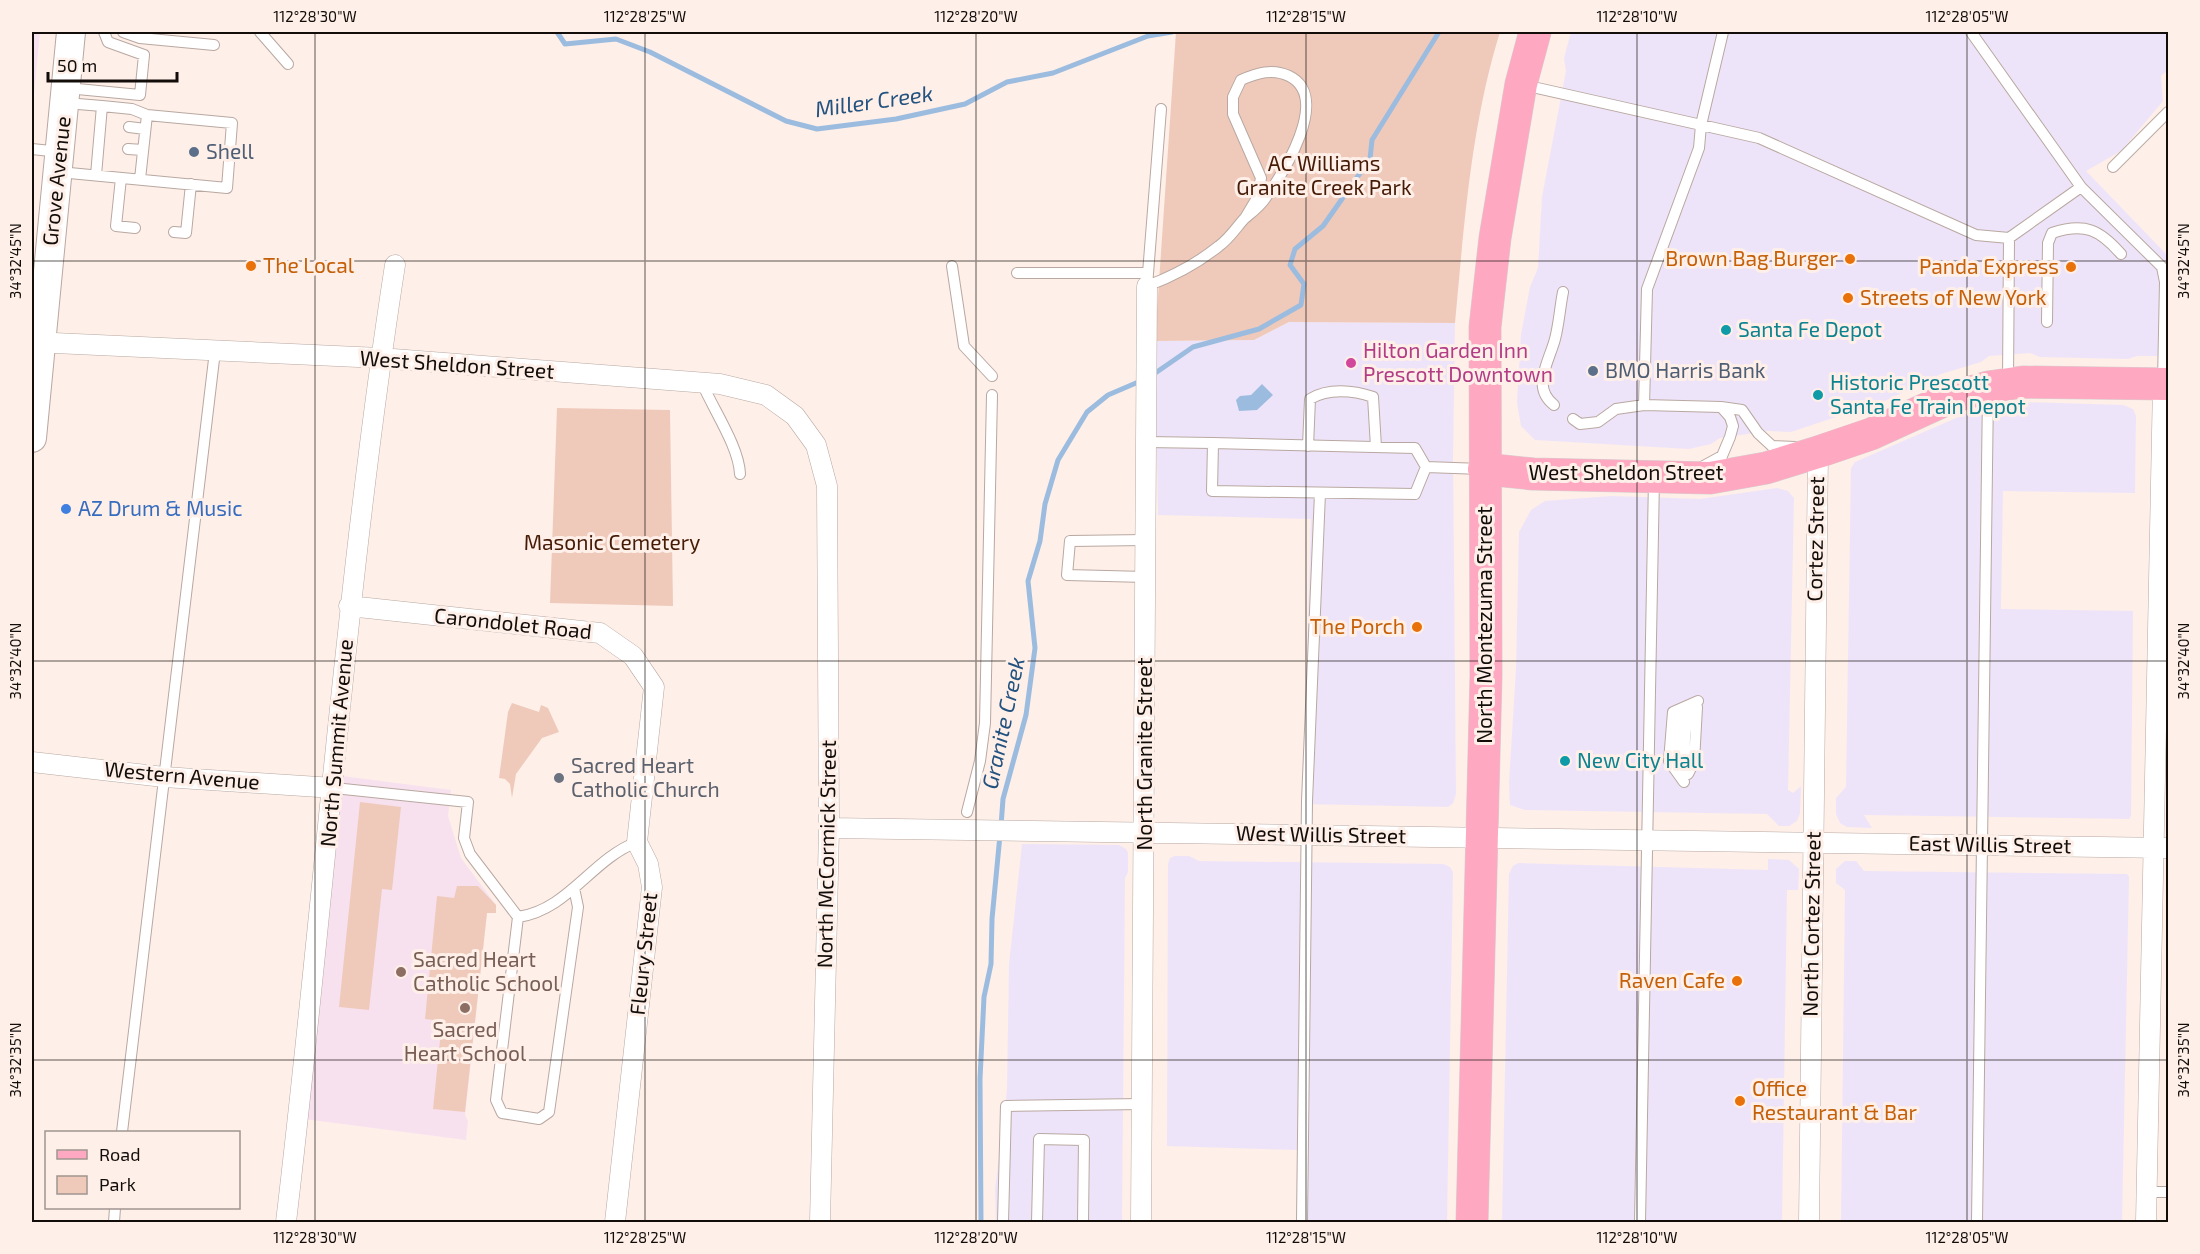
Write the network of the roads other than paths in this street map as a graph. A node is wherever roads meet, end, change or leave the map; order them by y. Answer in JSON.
{"nodes":[{"id":1,"x":70,"y":32,"type":"edge"},
{"id":2,"x":104,"y":32,"type":"edge"},
{"id":3,"x":123,"y":32,"type":"edge"},
{"id":4,"x":260,"y":32,"type":"edge"},
{"id":5,"x":1535,"y":32,"type":"edge"},
{"id":6,"x":1723,"y":32,"type":"edge"},
{"id":7,"x":1971,"y":32,"type":"edge"},
{"id":8,"x":214,"y":45,"type":"dead end"},
{"id":9,"x":288,"y":64,"type":"dead end"},
{"id":10,"x":1521,"y":84,"type":"junction"},
{"id":11,"x":66,"y":96,"type":"junction"},
{"id":12,"x":102,"y":106,"type":"junction"},
{"id":13,"x":1161,"y":109,"type":"dead end"},
{"id":14,"x":2169,"y":112,"type":"edge"},
{"id":15,"x":147,"y":115,"type":"junction"},
{"id":16,"x":1701,"y":125,"type":"junction"},
{"id":17,"x":129,"y":127,"type":"dead end"},
{"id":18,"x":145,"y":129,"type":"junction"},
{"id":19,"x":32,"y":149,"type":"edge"},
{"id":20,"x":128,"y":149,"type":"dead end"},
{"id":21,"x":143,"y":150,"type":"junction"},
{"id":22,"x":59,"y":162,"type":"junction"},
{"id":23,"x":2113,"y":167,"type":"dead end"},
{"id":24,"x":96,"y":175,"type":"junction"},
{"id":25,"x":121,"y":177,"type":"junction"},
{"id":26,"x":140,"y":179,"type":"junction"},
{"id":27,"x":191,"y":184,"type":"junction"},
{"id":28,"x":2081,"y":187,"type":"junction"},
{"id":29,"x":1245,"y":218,"type":"junction"},
{"id":30,"x":135,"y":228,"type":"dead end"},
{"id":31,"x":180,"y":232,"type":"dead end"},
{"id":32,"x":2009,"y":238,"type":"junction"},
{"id":33,"x":2121,"y":254,"type":"dead end"},
{"id":34,"x":395,"y":265,"type":"dead end"},
{"id":35,"x":952,"y":266,"type":"dead end"},
{"id":36,"x":1017,"y":273,"type":"dead end"},
{"id":37,"x":1148,"y":280,"type":"junction"},
{"id":38,"x":1563,"y":292,"type":"dead end"},
{"id":39,"x":2047,"y":322,"type":"dead end"},
{"id":40,"x":37,"y":342,"type":"edge"},
{"id":41,"x":215,"y":351,"type":"junction"},
{"id":42,"x":380,"y":358,"type":"junction"},
{"id":43,"x":992,"y":376,"type":"dead end"},
{"id":44,"x":702,"y":383,"type":"junction"},
{"id":45,"x":2166,"y":384,"type":"edge"},
{"id":46,"x":1998,"y":385,"type":"junction"},
{"id":47,"x":992,"y":394,"type":"dead end"},
{"id":48,"x":1554,"y":405,"type":"dead end"},
{"id":49,"x":1644,"y":405,"type":"junction"},
{"id":50,"x":1721,"y":407,"type":"junction"},
{"id":51,"x":1573,"y":419,"type":"dead end"},
{"id":52,"x":32,"y":432,"type":"edge"},
{"id":53,"x":32,"y":438,"type":"edge"},
{"id":54,"x":1146,"y":442,"type":"junction"},
{"id":55,"x":1213,"y":443,"type":"junction"},
{"id":56,"x":1308,"y":446,"type":"junction"},
{"id":57,"x":1376,"y":447,"type":"junction"},
{"id":58,"x":1824,"y":450,"type":"junction"},
{"id":59,"x":1426,"y":467,"type":"junction"},
{"id":60,"x":1484,"y":469,"type":"junction"},
{"id":61,"x":740,"y":474,"type":"dead end"},
{"id":62,"x":1669,"y":477,"type":"junction"},
{"id":63,"x":827,"y":486,"type":"joint"},
{"id":64,"x":1320,"y":493,"type":"junction"},
{"id":65,"x":1146,"y":540,"type":"junction"},
{"id":66,"x":1146,"y":577,"type":"junction"},
{"id":67,"x":349,"y":606,"type":"junction"},
{"id":68,"x":1814,"y":625,"type":"joint"},
{"id":69,"x":654,"y":687,"type":"joint"},
{"id":70,"x":32,"y":762,"type":"edge"},
{"id":71,"x":164,"y":777,"type":"junction"},
{"id":72,"x":1684,"y":782,"type":"joint"},
{"id":73,"x":334,"y":788,"type":"junction"},
{"id":74,"x":967,"y":812,"type":"dead end"},
{"id":75,"x":829,"y":828,"type":"junction"},
{"id":76,"x":1144,"y":831,"type":"junction"},
{"id":77,"x":1306,"y":835,"type":"junction"},
{"id":78,"x":1482,"y":838,"type":"junction"},
{"id":79,"x":1649,"y":840,"type":"junction"},
{"id":80,"x":637,"y":842,"type":"junction"},
{"id":81,"x":1812,"y":842,"type":"junction"},
{"id":82,"x":1982,"y":844,"type":"junction"},
{"id":83,"x":2161,"y":848,"type":"edge"},
{"id":84,"x":574,"y":888,"type":"junction"},
{"id":85,"x":518,"y":917,"type":"junction"},
{"id":86,"x":1142,"y":1104,"type":"junction"},
{"id":87,"x":122,"y":1131,"type":"edge"},
{"id":88,"x":2147,"y":1192,"type":"junction"},
{"id":89,"x":2169,"y":1192,"type":"edge"},
{"id":90,"x":286,"y":1222,"type":"edge"},
{"id":91,"x":615,"y":1222,"type":"edge"},
{"id":92,"x":820,"y":1222,"type":"edge"},
{"id":93,"x":1003,"y":1222,"type":"edge"},
{"id":94,"x":1037,"y":1222,"type":"edge"},
{"id":95,"x":1083,"y":1222,"type":"edge"},
{"id":96,"x":1141,"y":1222,"type":"edge"},
{"id":97,"x":1302,"y":1222,"type":"edge"},
{"id":98,"x":1472,"y":1222,"type":"edge"},
{"id":99,"x":1640,"y":1222,"type":"edge"},
{"id":100,"x":1809,"y":1222,"type":"edge"},
{"id":101,"x":1977,"y":1222,"type":"edge"},
{"id":102,"x":2146,"y":1222,"type":"edge"}],
"edges":[{"from":1,"to":11,"type":"main road","name":"Grove Avenue"},
{"from":2,"to":11,"type":"lane"},
{"from":3,"to":8,"type":"lane"},
{"from":4,"to":9,"type":"lane"},
{"from":5,"to":10,"type":"main road","name":"North Montezuma Street"},
{"from":6,"to":16,"type":"lane"},
{"from":7,"to":28,"type":"lane"},
{"from":10,"to":16,"type":"lane"},
{"from":10,"to":60,"type":"main road","name":"North Montezuma Street"},
{"from":11,"to":12,"type":"lane"},
{"from":11,"to":22,"type":"main road","name":"Grove Avenue"},
{"from":12,"to":15,"type":"lane"},
{"from":12,"to":24,"type":"lane"},
{"from":13,"to":37,"type":"lane"},
{"from":14,"to":23,"type":"lane"},
{"from":15,"to":18,"type":"lane"},
{"from":15,"to":27,"type":"lane"},
{"from":16,"to":32,"type":"lane"},
{"from":16,"to":49,"type":"lane"},
{"from":17,"to":18,"type":"lane"},
{"from":18,"to":21,"type":"lane"},
{"from":19,"to":22,"type":"lane"},
{"from":20,"to":21,"type":"lane"},
{"from":21,"to":26,"type":"lane"},
{"from":22,"to":24,"type":"lane"},
{"from":22,"to":40,"type":"main road","name":"Grove Avenue"},
{"from":24,"to":25,"type":"lane"},
{"from":25,"to":26,"type":"lane"},
{"from":25,"to":30,"type":"lane"},
{"from":26,"to":27,"type":"lane"},
{"from":27,"to":31,"type":"lane"},
{"from":28,"to":32,"type":"lane"},
{"from":28,"to":45,"type":"lane"},
{"from":29,"to":29,"type":"lane"},
{"from":29,"to":37,"type":"lane"},
{"from":32,"to":46,"type":"lane"},
{"from":33,"to":39,"type":"lane"},
{"from":34,"to":42,"type":"street","name":"North Summit Avenue"},
{"from":35,"to":43,"type":"lane"},
{"from":36,"to":37,"type":"lane"},
{"from":37,"to":54,"type":"street","name":"North Granite Street"},
{"from":38,"to":48,"type":"lane"},
{"from":40,"to":41,"type":"street","name":"West Sheldon Street"},
{"from":40,"to":52,"type":"main road","name":"Grove Avenue"},
{"from":41,"to":42,"type":"street","name":"West Sheldon Street"},
{"from":41,"to":71,"type":"lane"},
{"from":42,"to":44,"type":"street","name":"West Sheldon Street"},
{"from":42,"to":67,"type":"street","name":"North Summit Avenue"},
{"from":44,"to":61,"type":"lane"},
{"from":44,"to":63,"type":"street","name":"West Sheldon Street"},
{"from":45,"to":46,"type":"main road","name":"West Sheldon Street"},
{"from":45,"to":83,"type":"street"},
{"from":46,"to":58,"type":"main road","name":"West Sheldon Street"},
{"from":46,"to":82,"type":"lane"},
{"from":47,"to":74,"type":"lane"},
{"from":49,"to":50,"type":"lane"},
{"from":49,"to":51,"type":"lane"},
{"from":50,"to":58,"type":"lane"},
{"from":50,"to":62,"type":"lane"},
{"from":52,"to":53,"type":"main road","name":"Grove Avenue"},
{"from":54,"to":55,"type":"lane"},
{"from":54,"to":65,"type":"street","name":"North Granite Street"},
{"from":55,"to":56,"type":"lane"},
{"from":55,"to":64,"type":"lane"},
{"from":56,"to":57,"type":"lane"},
{"from":56,"to":57,"type":"lane"},
{"from":57,"to":59,"type":"lane"},
{"from":58,"to":62,"type":"main road","name":"West Sheldon Street"},
{"from":58,"to":68,"type":"street","name":"Cortez Street"},
{"from":59,"to":60,"type":"lane"},
{"from":59,"to":64,"type":"lane"},
{"from":60,"to":62,"type":"main road","name":"West Sheldon Street"},
{"from":60,"to":78,"type":"main road","name":"North Montezuma Street"},
{"from":62,"to":79,"type":"lane"},
{"from":63,"to":75,"type":"street","name":"North McCormick Street"},
{"from":64,"to":77,"type":"lane"},
{"from":65,"to":66,"type":"street","name":"North Granite Street"},
{"from":65,"to":66,"type":"lane"},
{"from":66,"to":76,"type":"street","name":"North Granite Street"},
{"from":67,"to":69,"type":"street","name":"Carondolet Road"},
{"from":67,"to":73,"type":"street","name":"North Summit Avenue"},
{"from":68,"to":81,"type":"street","name":"North Cortez Street"},
{"from":69,"to":80,"type":"street","name":"Fleury Street"},
{"from":70,"to":71,"type":"street","name":"Western Avenue"},
{"from":71,"to":73,"type":"street","name":"Western Avenue"},
{"from":71,"to":87,"type":"lane"},
{"from":72,"to":72,"type":"lane"},
{"from":73,"to":85,"type":"lane"},
{"from":73,"to":90,"type":"street","name":"North Summit Avenue"},
{"from":75,"to":76,"type":"street","name":"West Willis Street"},
{"from":75,"to":92,"type":"street","name":"North McCormick Street"},
{"from":76,"to":77,"type":"street","name":"West Willis Street"},
{"from":76,"to":86,"type":"street","name":"North Granite Street"},
{"from":77,"to":78,"type":"street","name":"West Willis Street"},
{"from":77,"to":97,"type":"lane"},
{"from":78,"to":79,"type":"street","name":"West Willis Street"},
{"from":78,"to":98,"type":"main road","name":"North Montezuma Street"},
{"from":79,"to":81,"type":"street","name":"West Willis Street"},
{"from":79,"to":99,"type":"lane"},
{"from":80,"to":84,"type":"lane"},
{"from":80,"to":91,"type":"street","name":"Fleury Street"},
{"from":81,"to":82,"type":"street","name":"East Willis Street"},
{"from":81,"to":100,"type":"street","name":"North Cortez Street"},
{"from":82,"to":83,"type":"street","name":"East Willis Street"},
{"from":82,"to":101,"type":"lane"},
{"from":83,"to":88,"type":"street"},
{"from":84,"to":85,"type":"lane"},
{"from":84,"to":85,"type":"lane"},
{"from":86,"to":93,"type":"lane"},
{"from":86,"to":96,"type":"street","name":"North Granite Street"},
{"from":88,"to":89,"type":"lane"},
{"from":88,"to":102,"type":"street"},
{"from":94,"to":95,"type":"lane"}]}
